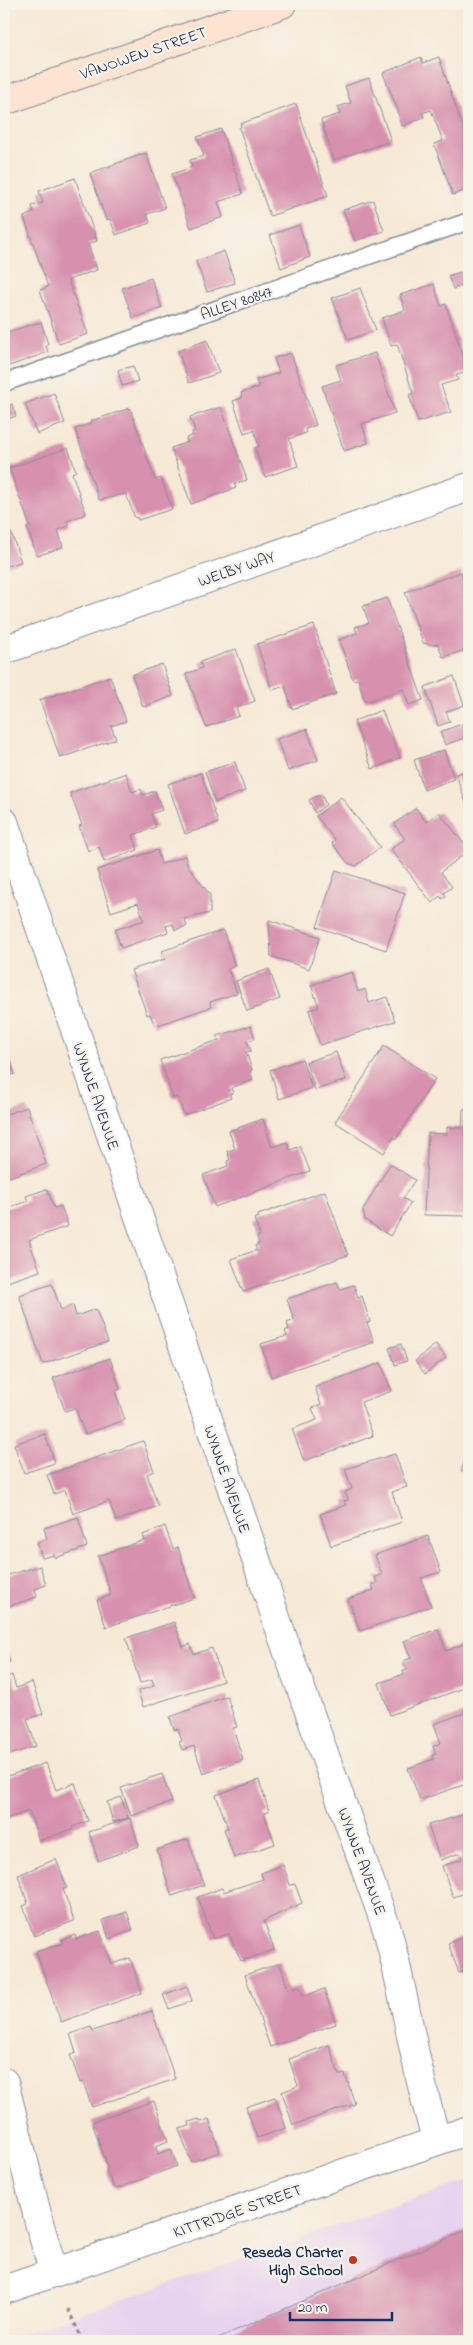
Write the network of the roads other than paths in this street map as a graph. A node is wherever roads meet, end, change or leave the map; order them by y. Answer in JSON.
{"nodes":[{"id":1,"x":282,"y":4,"type":"edge"},
{"id":2,"x":4,"y":101,"type":"edge"},
{"id":3,"x":469,"y":222,"type":"edge"},
{"id":4,"x":4,"y":383,"type":"edge"},
{"id":5,"x":469,"y":487,"type":"edge"},
{"id":6,"x":4,"y":650,"type":"edge"},
{"id":7,"x":4,"y":822,"type":"edge"},
{"id":8,"x":4,"y":2082,"type":"edge"},
{"id":9,"x":469,"y":2130,"type":"edge"},
{"id":10,"x":437,"y":2141,"type":"junction"},
{"id":11,"x":54,"y":2273,"type":"junction"},
{"id":12,"x":4,"y":2290,"type":"edge"}],
"edges":[{"from":1,"to":2,"type":"main road","name":"VANOWEN STREET"},
{"from":3,"to":4,"type":"lane","name":"ALLEY 80847"},
{"from":5,"to":6,"type":"street","name":"WELBY WAY"},
{"from":7,"to":10,"type":"street","name":"WYNNE AVENUE"},
{"from":8,"to":11,"type":"street"},
{"from":9,"to":10,"type":"street","name":"KITTRIDGE STREET"},
{"from":10,"to":11,"type":"street","name":"KITTRIDGE STREET"},
{"from":11,"to":12,"type":"street","name":"KITTRIDGE STREET"}]}
